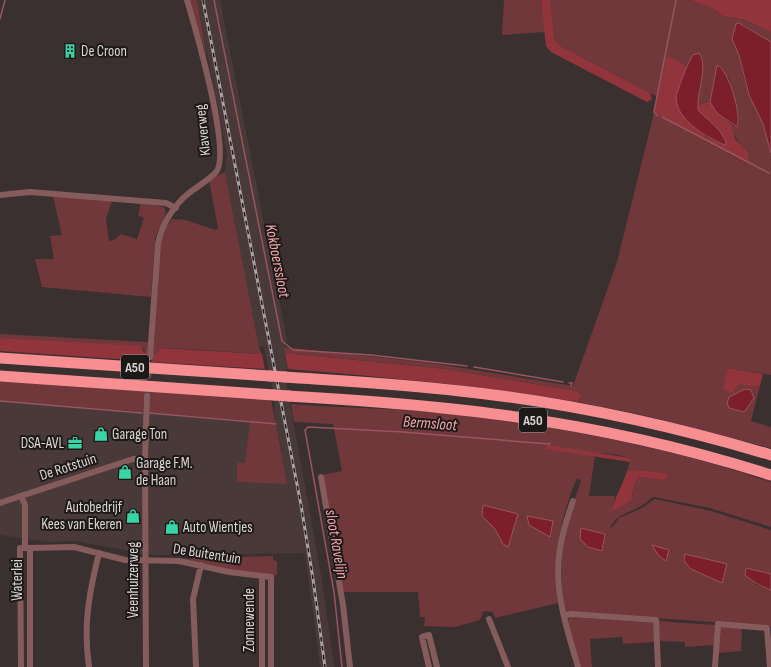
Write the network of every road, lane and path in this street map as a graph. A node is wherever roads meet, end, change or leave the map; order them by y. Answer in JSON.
{"nodes":[{"id":1,"x":187,"y":0,"type":"edge"},
{"id":2,"x":0,"y":196,"type":"edge"},
{"id":3,"x":176,"y":208,"type":"junction"},
{"id":4,"x":150,"y":357,"type":"tunnel mouth"},
{"id":5,"x":0,"y":358,"type":"edge"},
{"id":6,"x":0,"y":376,"type":"edge"},
{"id":7,"x":147,"y":396,"type":"tunnel mouth"},
{"id":8,"x":771,"y":455,"type":"edge"},
{"id":9,"x":145,"y":459,"type":"junction"},
{"id":10,"x":771,"y":475,"type":"edge"},
{"id":11,"x":321,"y":477,"type":"dead end"},
{"id":12,"x":22,"y":496,"type":"junction"},
{"id":13,"x":573,"y":501,"type":"dead end"},
{"id":14,"x":0,"y":503,"type":"edge"},
{"id":15,"x":27,"y":548,"type":"junction"},
{"id":16,"x":99,"y":553,"type":"junction"},
{"id":17,"x":146,"y":561,"type":"junction"},
{"id":18,"x":200,"y":565,"type":"junction"},
{"id":19,"x":262,"y":576,"type":"junction"},
{"id":20,"x":564,"y":616,"type":"junction"},
{"id":21,"x":489,"y":619,"type":"dead end"},
{"id":22,"x":21,"y":667,"type":"edge"},
{"id":23,"x":30,"y":667,"type":"edge"},
{"id":24,"x":89,"y":667,"type":"edge"},
{"id":25,"x":146,"y":667,"type":"edge"},
{"id":26,"x":196,"y":667,"type":"edge"},
{"id":27,"x":262,"y":667,"type":"edge"},
{"id":28,"x":271,"y":667,"type":"edge"},
{"id":29,"x":350,"y":667,"type":"edge"},
{"id":30,"x":429,"y":667,"type":"edge"},
{"id":31,"x":437,"y":667,"type":"edge"},
{"id":32,"x":508,"y":667,"type":"edge"},
{"id":33,"x":578,"y":667,"type":"edge"},
{"id":34,"x":658,"y":667,"type":"edge"},
{"id":35,"x":715,"y":667,"type":"edge"},
{"id":36,"x":770,"y":667,"type":"edge"}],
"edges":[{"from":1,"to":3,"type":"street","name":"Klaverweg"},
{"from":2,"to":3,"type":"street"},
{"from":3,"to":4,"type":"street"},
{"from":5,"to":8,"type":"highway","number":"A50","bridge":true},
{"from":6,"to":10,"type":"highway","number":"A50","bridge":true},
{"from":7,"to":9,"type":"street","name":"Veenhuizerweg"},
{"from":9,"to":12,"type":"street","name":"De Rotstuin"},
{"from":9,"to":17,"type":"street","name":"Veenhuizerweg"},
{"from":11,"to":29,"type":"street"},
{"from":12,"to":14,"type":"street","name":"De Rotstuin"},
{"from":12,"to":15,"type":"street"},
{"from":13,"to":20,"type":"street"},
{"from":15,"to":16,"type":"street","name":"De Buitentuin"},
{"from":15,"to":22,"type":"street","name":"Waterlei"},
{"from":15,"to":23,"type":"street","name":"Waterlei"},
{"from":16,"to":17,"type":"street","name":"De Buitentuin"},
{"from":16,"to":24,"type":"street"},
{"from":17,"to":18,"type":"street","name":"De Buitentuin"},
{"from":17,"to":25,"type":"street","name":"Veenhuizerweg"},
{"from":18,"to":19,"type":"street","name":"De Buitentuin"},
{"from":18,"to":26,"type":"street"},
{"from":19,"to":27,"type":"street","name":"Zonnewende"},
{"from":19,"to":28,"type":"street","name":"Zonnewende"},
{"from":20,"to":33,"type":"street"},
{"from":20,"to":34,"type":"street"},
{"from":21,"to":32,"type":"street"},
{"from":30,"to":31,"type":"street"},
{"from":35,"to":36,"type":"street"}]}
